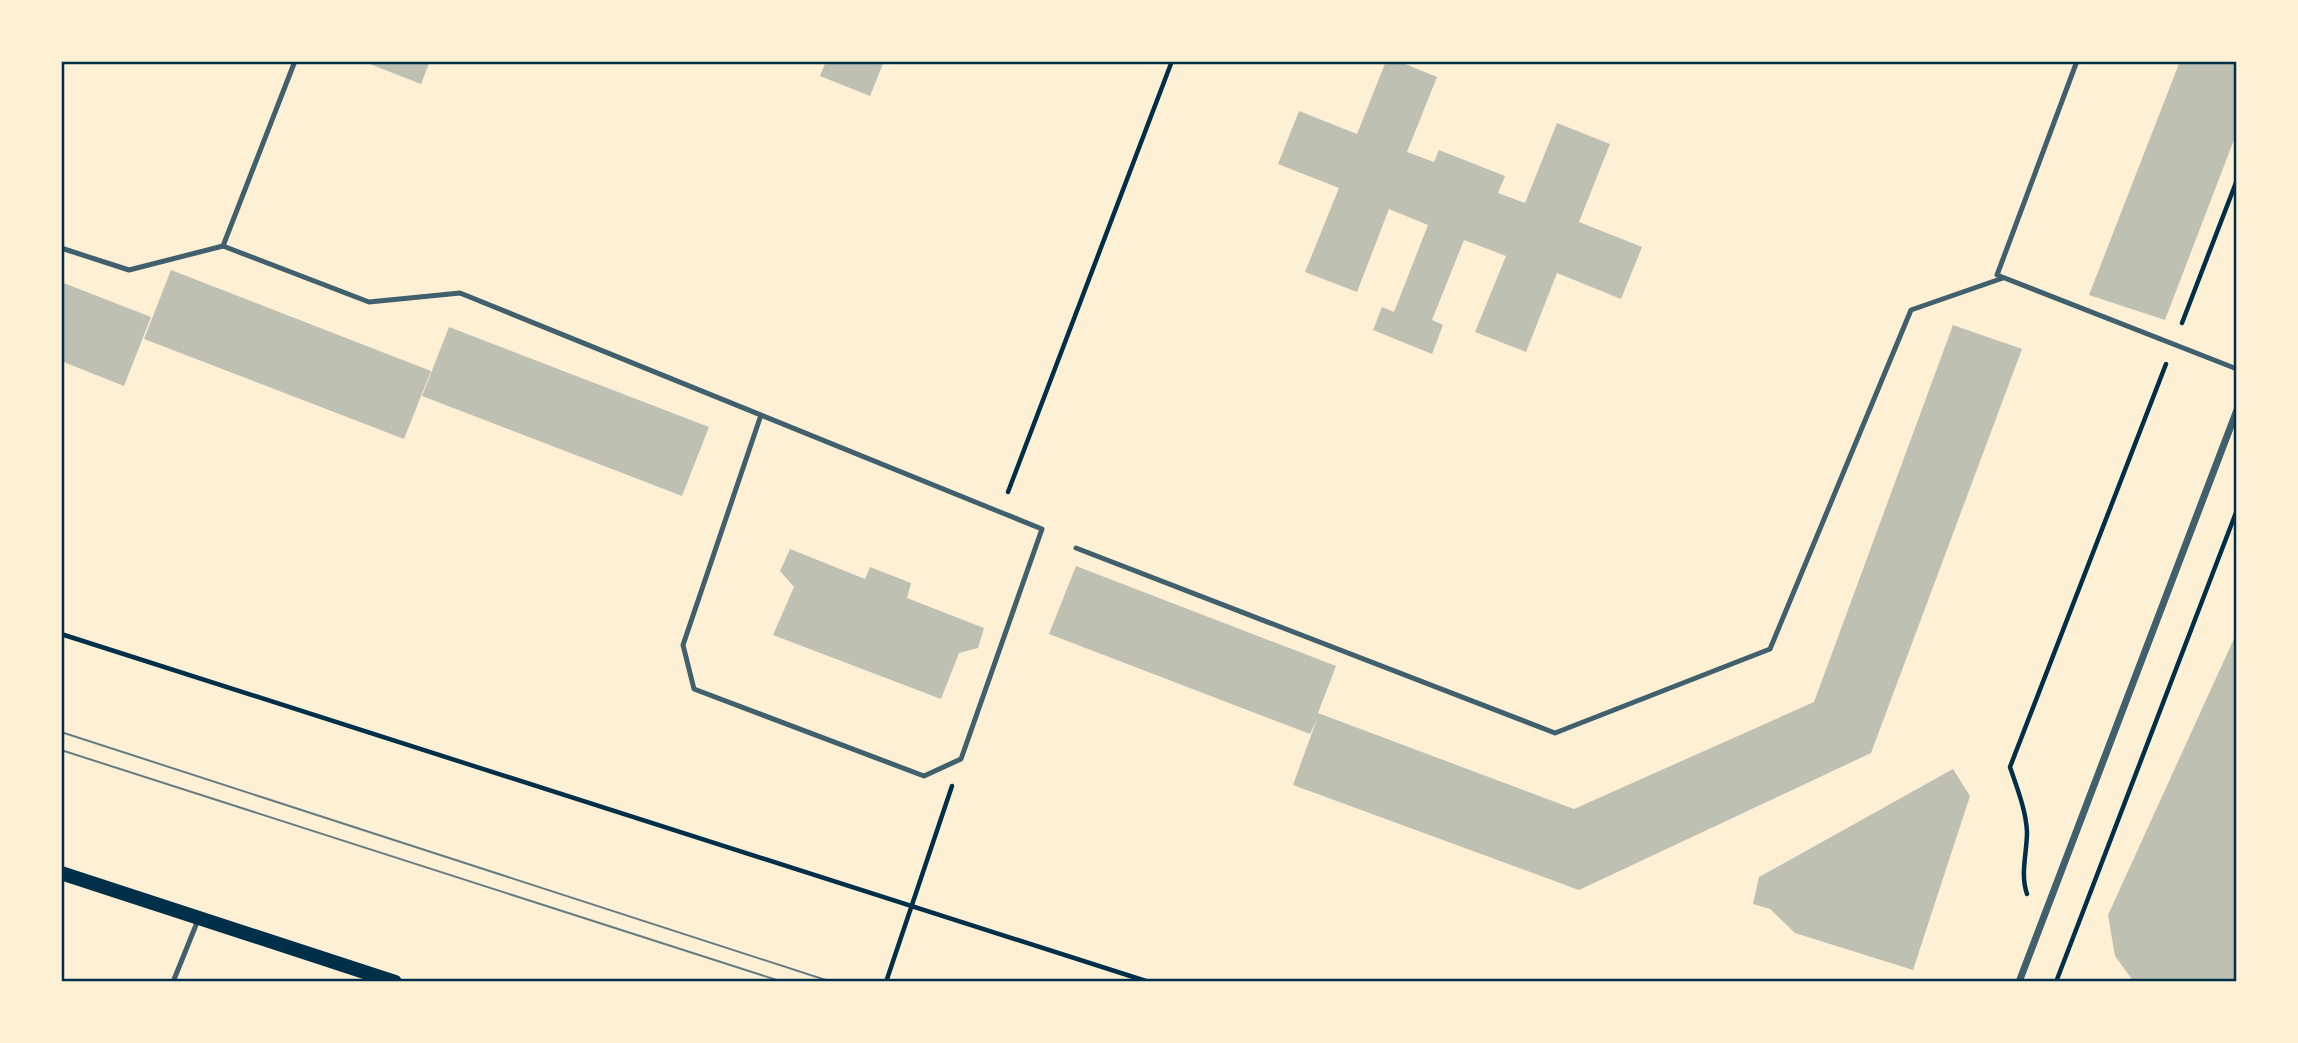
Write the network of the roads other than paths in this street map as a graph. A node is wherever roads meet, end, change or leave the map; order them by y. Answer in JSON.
{"nodes":[{"id":1,"x":295,"y":61,"type":"edge"},
{"id":2,"x":2077,"y":61,"type":"edge"},
{"id":3,"x":223,"y":246,"type":"junction"},
{"id":4,"x":61,"y":248,"type":"edge"},
{"id":5,"x":2003,"y":278,"type":"junction"},
{"id":6,"x":2237,"y":369,"type":"edge"},
{"id":7,"x":2237,"y":410,"type":"edge"},
{"id":8,"x":761,"y":415,"type":"junction"},
{"id":9,"x":1076,"y":548,"type":"dead end"},
{"id":10,"x":61,"y":873,"type":"edge"},
{"id":11,"x":199,"y":918,"type":"junction"},
{"id":12,"x":173,"y":982,"type":"edge"},
{"id":13,"x":395,"y":982,"type":"edge"},
{"id":14,"x":2019,"y":982,"type":"edge"}],
"edges":[{"from":1,"to":3,"type":"lane"},
{"from":2,"to":5,"type":"lane"},
{"from":3,"to":4,"type":"lane"},
{"from":3,"to":8,"type":"lane"},
{"from":5,"to":6,"type":"lane"},
{"from":5,"to":9,"type":"lane"},
{"from":7,"to":14,"type":"street"},
{"from":8,"to":8,"type":"lane"},
{"from":10,"to":11,"type":"main road"},
{"from":11,"to":12,"type":"lane"},
{"from":11,"to":13,"type":"main road"}]}
